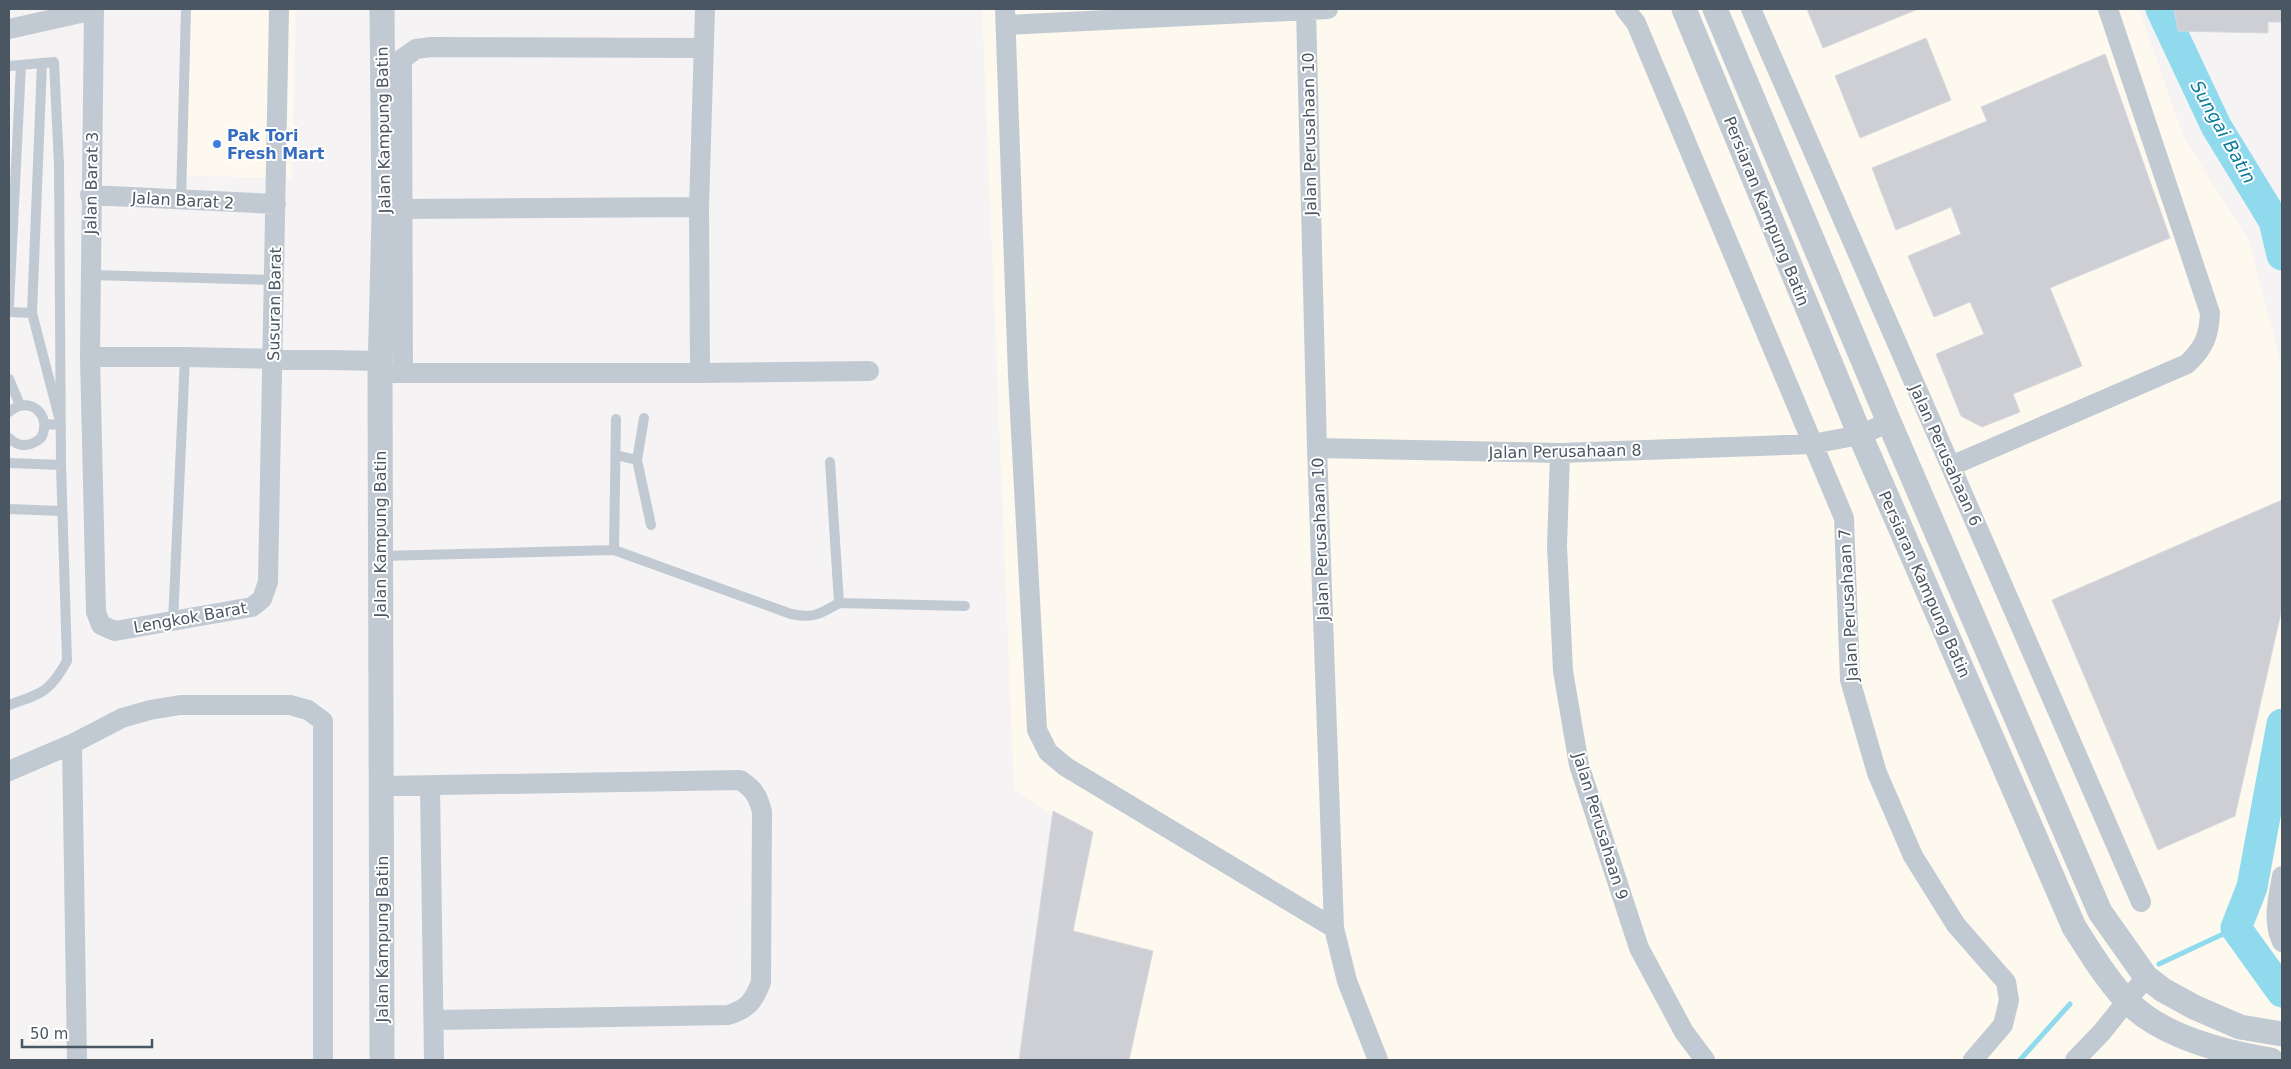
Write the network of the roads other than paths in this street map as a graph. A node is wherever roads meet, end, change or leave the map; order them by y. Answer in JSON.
{"nodes":[{"id":1,"x":94,"y":9,"type":"edge"},
{"id":2,"x":186,"y":9,"type":"edge"},
{"id":3,"x":279,"y":9,"type":"edge"},
{"id":4,"x":382,"y":9,"type":"edge"},
{"id":5,"x":705,"y":9,"type":"edge"},
{"id":6,"x":1328,"y":9,"type":"edge"},
{"id":7,"x":1625,"y":9,"type":"edge"},
{"id":8,"x":1684,"y":9,"type":"edge"},
{"id":9,"x":1715,"y":9,"type":"edge"},
{"id":10,"x":1751,"y":9,"type":"edge"},
{"id":11,"x":2108,"y":9,"type":"edge"},
{"id":12,"x":1306,"y":10,"type":"edge"},
{"id":13,"x":1006,"y":17,"type":"edge"},
{"id":14,"x":9,"y":29,"type":"edge"},
{"id":15,"x":703,"y":48,"type":"junction"},
{"id":16,"x":42,"y":63,"type":"junction"},
{"id":17,"x":21,"y":65,"type":"junction"},
{"id":18,"x":9,"y":66,"type":"edge"},
{"id":19,"x":90,"y":195,"type":"junction"},
{"id":20,"x":181,"y":200,"type":"junction"},
{"id":21,"x":276,"y":204,"type":"junction"},
{"id":22,"x":699,"y":207,"type":"junction"},
{"id":23,"x":394,"y":212,"type":"junction"},
{"id":24,"x":11,"y":235,"type":"edge"},
{"id":25,"x":90,"y":275,"type":"junction"},
{"id":26,"x":275,"y":280,"type":"junction"},
{"id":27,"x":9,"y":305,"type":"edge"},
{"id":28,"x":9,"y":312,"type":"edge"},
{"id":29,"x":32,"y":313,"type":"junction"},
{"id":30,"x":90,"y":357,"type":"junction"},
{"id":31,"x":185,"y":357,"type":"junction"},
{"id":32,"x":272,"y":360,"type":"junction"},
{"id":33,"x":388,"y":369,"type":"junction"},
{"id":34,"x":869,"y":371,"type":"dead end"},
{"id":35,"x":700,"y":373,"type":"junction"},
{"id":36,"x":9,"y":379,"type":"edge"},
{"id":37,"x":20,"y":405,"type":"junction"},
{"id":38,"x":9,"y":412,"type":"edge"},
{"id":39,"x":616,"y":418,"type":"dead end"},
{"id":40,"x":644,"y":418,"type":"dead end"},
{"id":41,"x":1889,"y":422,"type":"junction"},
{"id":42,"x":45,"y":424,"type":"junction"},
{"id":43,"x":61,"y":425,"type":"junction"},
{"id":44,"x":1860,"y":435,"type":"junction"},
{"id":45,"x":9,"y":438,"type":"edge"},
{"id":46,"x":1812,"y":444,"type":"junction"},
{"id":47,"x":1317,"y":448,"type":"junction"},
{"id":48,"x":1560,"y":453,"type":"junction"},
{"id":49,"x":616,"y":455,"type":"junction"},
{"id":50,"x":637,"y":460,"type":"junction"},
{"id":51,"x":830,"y":462,"type":"dead end"},
{"id":52,"x":9,"y":463,"type":"edge"},
{"id":53,"x":61,"y":465,"type":"junction"},
{"id":54,"x":1951,"y":466,"type":"junction"},
{"id":55,"x":9,"y":509,"type":"edge"},
{"id":56,"x":62,"y":511,"type":"junction"},
{"id":57,"x":651,"y":524,"type":"dead end"},
{"id":58,"x":614,"y":550,"type":"junction"},
{"id":59,"x":380,"y":556,"type":"junction"},
{"id":60,"x":262,"y":599,"type":"joint"},
{"id":61,"x":839,"y":603,"type":"junction"},
{"id":62,"x":964,"y":606,"type":"dead end"},
{"id":63,"x":173,"y":622,"type":"junction"},
{"id":64,"x":115,"y":631,"type":"joint"},
{"id":65,"x":9,"y":706,"type":"edge"},
{"id":66,"x":72,"y":744,"type":"junction"},
{"id":67,"x":9,"y":772,"type":"edge"},
{"id":68,"x":382,"y":786,"type":"junction"},
{"id":69,"x":430,"y":786,"type":"junction"},
{"id":70,"x":2282,"y":876,"type":"edge"},
{"id":71,"x":2141,"y":902,"type":"dead end"},
{"id":72,"x":1334,"y":928,"type":"junction"},
{"id":73,"x":2282,"y":942,"type":"edge"},
{"id":74,"x":2146,"y":977,"type":"junction"},
{"id":75,"x":2126,"y":1000,"type":"junction"},
{"id":76,"x":435,"y":1020,"type":"junction"},
{"id":77,"x":2282,"y":1034,"type":"edge"},
{"id":78,"x":77,"y":1060,"type":"edge"},
{"id":79,"x":323,"y":1060,"type":"edge"},
{"id":80,"x":382,"y":1060,"type":"edge"},
{"id":81,"x":434,"y":1060,"type":"edge"},
{"id":82,"x":1378,"y":1060,"type":"edge"},
{"id":83,"x":1705,"y":1060,"type":"edge"},
{"id":84,"x":1973,"y":1060,"type":"edge"},
{"id":85,"x":2075,"y":1060,"type":"edge"},
{"id":86,"x":2271,"y":1060,"type":"edge"}],
"edges":[{"from":1,"to":14,"type":"street"},
{"from":1,"to":19,"type":"street","name":"Jalan Barat 3"},
{"from":2,"to":20,"type":"lane"},
{"from":3,"to":21,"type":"street","name":"Susuran Barat"},
{"from":4,"to":23,"type":"street","name":"Jalan Kampung Batin"},
{"from":5,"to":15,"type":"street"},
{"from":6,"to":12,"type":"street"},
{"from":7,"to":46,"type":"street","name":"Jalan Perusahaan 7"},
{"from":8,"to":44,"type":"street","name":"Persiaran Kampung Batin"},
{"from":9,"to":41,"type":"street","name":"Persiaran Kampung Batin"},
{"from":10,"to":54,"type":"street","name":"Jalan Perusahaan 6"},
{"from":11,"to":54,"type":"street"},
{"from":12,"to":13,"type":"street"},
{"from":12,"to":47,"type":"street","name":"Jalan Perusahaan 10"},
{"from":13,"to":72,"type":"street"},
{"from":15,"to":22,"type":"street"},
{"from":15,"to":23,"type":"street"},
{"from":16,"to":17,"type":"lane"},
{"from":16,"to":29,"type":"lane"},
{"from":16,"to":43,"type":"lane"},
{"from":17,"to":18,"type":"lane"},
{"from":17,"to":24,"type":"lane"},
{"from":19,"to":20,"type":"street","name":"Jalan Barat 2"},
{"from":19,"to":25,"type":"street","name":"Jalan Barat 3"},
{"from":20,"to":21,"type":"street","name":"Jalan Barat 2"},
{"from":21,"to":26,"type":"street","name":"Susuran Barat"},
{"from":22,"to":23,"type":"street"},
{"from":22,"to":35,"type":"street"},
{"from":23,"to":33,"type":"street","name":"Jalan Kampung Batin"},
{"from":24,"to":27,"type":"lane"},
{"from":25,"to":26,"type":"lane"},
{"from":25,"to":30,"type":"street","name":"Jalan Barat 3"},
{"from":26,"to":32,"type":"street","name":"Susuran Barat"},
{"from":28,"to":29,"type":"lane"},
{"from":29,"to":43,"type":"lane"},
{"from":30,"to":31,"type":"street"},
{"from":30,"to":64,"type":"street","name":"Jalan Barat 3"},
{"from":31,"to":32,"type":"street"},
{"from":31,"to":63,"type":"lane"},
{"from":32,"to":33,"type":"street"},
{"from":32,"to":60,"type":"street","name":"Susuran Barat"},
{"from":33,"to":35,"type":"street"},
{"from":33,"to":59,"type":"street","name":"Jalan Kampung Batin"},
{"from":34,"to":35,"type":"street"},
{"from":36,"to":37,"type":"lane"},
{"from":37,"to":38,"type":"lane"},
{"from":37,"to":42,"type":"lane"},
{"from":39,"to":49,"type":"lane"},
{"from":40,"to":50,"type":"lane"},
{"from":41,"to":44,"type":"street","name":"Jalan Perusahaan 8"},
{"from":41,"to":74,"type":"street","name":"Persiaran Kampung Batin"},
{"from":42,"to":43,"type":"lane"},
{"from":42,"to":45,"type":"lane"},
{"from":43,"to":53,"type":"lane"},
{"from":44,"to":46,"type":"street","name":"Jalan Perusahaan 8"},
{"from":44,"to":75,"type":"street","name":"Persiaran Kampung Batin"},
{"from":46,"to":48,"type":"street","name":"Jalan Perusahaan 8"},
{"from":46,"to":84,"type":"street","name":"Jalan Perusahaan 7"},
{"from":47,"to":48,"type":"street","name":"Jalan Perusahaan 8"},
{"from":47,"to":72,"type":"street","name":"Jalan Perusahaan 10"},
{"from":48,"to":83,"type":"street","name":"Jalan Perusahaan 9"},
{"from":49,"to":50,"type":"lane"},
{"from":49,"to":58,"type":"lane"},
{"from":50,"to":57,"type":"lane"},
{"from":51,"to":61,"type":"lane"},
{"from":52,"to":53,"type":"lane"},
{"from":53,"to":56,"type":"lane"},
{"from":54,"to":71,"type":"street","name":"Jalan Perusahaan 6"},
{"from":55,"to":56,"type":"lane"},
{"from":56,"to":65,"type":"lane"},
{"from":58,"to":59,"type":"lane"},
{"from":58,"to":61,"type":"lane"},
{"from":59,"to":68,"type":"street","name":"Jalan Kampung Batin"},
{"from":60,"to":63,"type":"street","name":"Lengkok Barat"},
{"from":61,"to":62,"type":"lane"},
{"from":63,"to":64,"type":"street","name":"Lengkok Barat"},
{"from":66,"to":67,"type":"street"},
{"from":66,"to":78,"type":"street"},
{"from":66,"to":79,"type":"street"},
{"from":68,"to":69,"type":"street"},
{"from":68,"to":80,"type":"street","name":"Jalan Kampung Batin"},
{"from":69,"to":76,"type":"street"},
{"from":69,"to":76,"type":"street"},
{"from":70,"to":73,"type":"street"},
{"from":72,"to":82,"type":"street","name":"Jalan Perusahaan 10"},
{"from":74,"to":75,"type":"street"},
{"from":74,"to":77,"type":"street","name":"Persiaran Kampung Batin"},
{"from":75,"to":85,"type":"street"},
{"from":75,"to":86,"type":"street","name":"Persiaran Kampung Batin"},
{"from":76,"to":81,"type":"street"}]}
